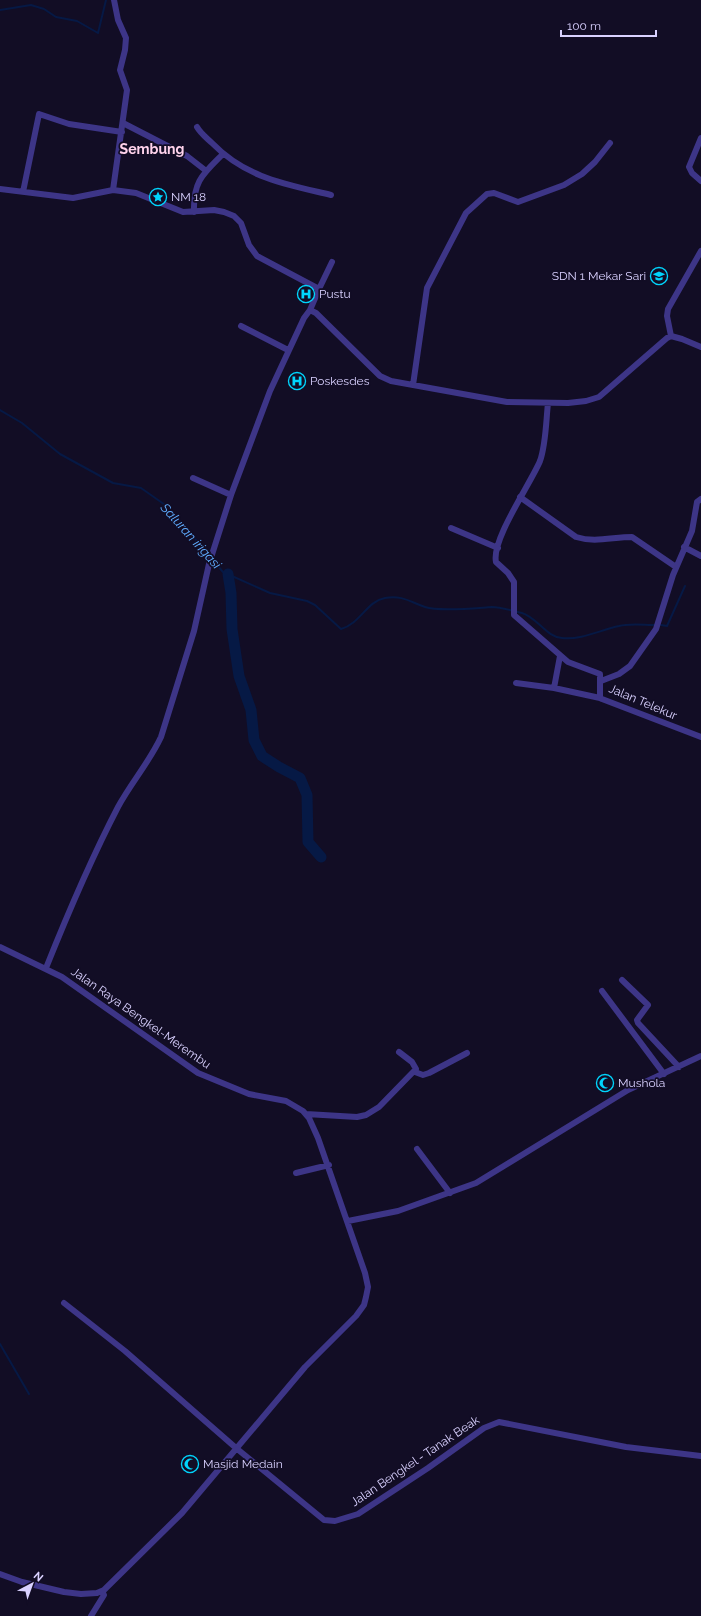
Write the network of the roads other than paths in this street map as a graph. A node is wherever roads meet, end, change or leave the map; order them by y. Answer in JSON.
{"nodes":[{"id":1,"x":114,"y":0,"type":"edge"},
{"id":2,"x":123,"y":123,"type":"junction"},
{"id":3,"x":197,"y":128,"type":"dead end"},
{"id":4,"x":122,"y":132,"type":"junction"},
{"id":5,"x":701,"y":138,"type":"edge"},
{"id":6,"x":610,"y":143,"type":"dead end"},
{"id":7,"x":224,"y":154,"type":"junction"},
{"id":8,"x":205,"y":170,"type":"junction"},
{"id":9,"x":701,"y":181,"type":"edge"},
{"id":10,"x":0,"y":189,"type":"edge"},
{"id":11,"x":113,"y":190,"type":"junction"},
{"id":12,"x":23,"y":192,"type":"junction"},
{"id":13,"x":331,"y":195,"type":"dead end"},
{"id":14,"x":194,"y":212,"type":"junction"},
{"id":15,"x":701,"y":252,"type":"edge"},
{"id":16,"x":332,"y":262,"type":"dead end"},
{"id":17,"x":319,"y":289,"type":"junction"},
{"id":18,"x":310,"y":310,"type":"junction"},
{"id":19,"x":241,"y":326,"type":"dead end"},
{"id":20,"x":671,"y":336,"type":"junction"},
{"id":21,"x":701,"y":347,"type":"edge"},
{"id":22,"x":288,"y":350,"type":"junction"},
{"id":23,"x":413,"y":385,"type":"junction"},
{"id":24,"x":548,"y":403,"type":"junction"},
{"id":25,"x":193,"y":478,"type":"dead end"},
{"id":26,"x":231,"y":495,"type":"junction"},
{"id":27,"x":520,"y":497,"type":"junction"},
{"id":28,"x":701,"y":499,"type":"edge"},
{"id":29,"x":451,"y":528,"type":"dead end"},
{"id":30,"x":684,"y":547,"type":"junction"},
{"id":31,"x":498,"y":548,"type":"junction"},
{"id":32,"x":701,"y":556,"type":"edge"},
{"id":33,"x":676,"y":567,"type":"junction"},
{"id":34,"x":560,"y":656,"type":"junction"},
{"id":35,"x":601,"y":681,"type":"junction"},
{"id":36,"x":516,"y":683,"type":"dead end"},
{"id":37,"x":554,"y":688,"type":"junction"},
{"id":38,"x":600,"y":698,"type":"junction"},
{"id":39,"x":701,"y":737,"type":"edge"},
{"id":40,"x":0,"y":947,"type":"edge"},
{"id":41,"x":46,"y":968,"type":"junction"},
{"id":42,"x":622,"y":980,"type":"dead end"},
{"id":43,"x":602,"y":991,"type":"dead end"},
{"id":44,"x":399,"y":1052,"type":"dead end"},
{"id":45,"x":467,"y":1053,"type":"dead end"},
{"id":46,"x":701,"y":1056,"type":"edge"},
{"id":47,"x":678,"y":1067,"type":"junction"},
{"id":48,"x":415,"y":1072,"type":"junction"},
{"id":49,"x":664,"y":1074,"type":"junction"},
{"id":50,"x":306,"y":1114,"type":"junction"},
{"id":51,"x":416,"y":1149,"type":"dead end"},
{"id":52,"x":329,"y":1165,"type":"junction"},
{"id":53,"x":296,"y":1173,"type":"dead end"},
{"id":54,"x":450,"y":1193,"type":"junction"},
{"id":55,"x":348,"y":1221,"type":"junction"},
{"id":56,"x":64,"y":1303,"type":"dead end"},
{"id":57,"x":236,"y":1448,"type":"junction"},
{"id":58,"x":701,"y":1456,"type":"edge"},
{"id":59,"x":0,"y":1574,"type":"edge"},
{"id":60,"x":102,"y":1591,"type":"junction"},
{"id":61,"x":91,"y":1616,"type":"edge"}],
"edges":[{"from":1,"to":2,"type":"street"},
{"from":2,"to":4,"type":"street"},
{"from":2,"to":8,"type":"street"},
{"from":3,"to":7,"type":"street"},
{"from":4,"to":11,"type":"street"},
{"from":4,"to":12,"type":"street"},
{"from":5,"to":9,"type":"street"},
{"from":6,"to":23,"type":"street"},
{"from":7,"to":8,"type":"street"},
{"from":7,"to":13,"type":"street"},
{"from":8,"to":14,"type":"street"},
{"from":10,"to":12,"type":"street"},
{"from":11,"to":12,"type":"street"},
{"from":11,"to":14,"type":"street"},
{"from":14,"to":17,"type":"street"},
{"from":15,"to":20,"type":"street"},
{"from":16,"to":17,"type":"street"},
{"from":17,"to":18,"type":"street"},
{"from":18,"to":22,"type":"street"},
{"from":18,"to":23,"type":"street"},
{"from":19,"to":22,"type":"street"},
{"from":20,"to":21,"type":"street"},
{"from":20,"to":24,"type":"street"},
{"from":22,"to":26,"type":"street"},
{"from":23,"to":24,"type":"street"},
{"from":24,"to":27,"type":"street"},
{"from":25,"to":26,"type":"street"},
{"from":26,"to":41,"type":"street"},
{"from":27,"to":31,"type":"street"},
{"from":27,"to":33,"type":"street"},
{"from":28,"to":30,"type":"street"},
{"from":29,"to":31,"type":"street"},
{"from":30,"to":32,"type":"street"},
{"from":30,"to":33,"type":"street"},
{"from":31,"to":34,"type":"street"},
{"from":33,"to":35,"type":"street"},
{"from":34,"to":35,"type":"street","name":"Jalan Telekur"},
{"from":34,"to":37,"type":"street"},
{"from":35,"to":38,"type":"street","name":"Jalan Telekur"},
{"from":36,"to":37,"type":"street"},
{"from":37,"to":38,"type":"street"},
{"from":38,"to":39,"type":"street","name":"Jalan Telekur"},
{"from":40,"to":41,"type":"street","name":"Jalan Raya Bengkel-Merembu"},
{"from":41,"to":50,"type":"street","name":"Jalan Raya Bengkel-Merembu"},
{"from":42,"to":47,"type":"street"},
{"from":43,"to":49,"type":"street"},
{"from":44,"to":48,"type":"street"},
{"from":45,"to":48,"type":"street"},
{"from":46,"to":47,"type":"street"},
{"from":47,"to":49,"type":"street"},
{"from":48,"to":50,"type":"street"},
{"from":49,"to":54,"type":"street"},
{"from":50,"to":52,"type":"street","name":"Jalan Raya Bengkel-Merembu"},
{"from":51,"to":54,"type":"street"},
{"from":52,"to":53,"type":"street"},
{"from":52,"to":55,"type":"street","name":"Jalan Raya Bengkel-Merembu"},
{"from":54,"to":55,"type":"street"},
{"from":55,"to":57,"type":"street","name":"Jalan Raya Bengkel-Merembu"},
{"from":56,"to":57,"type":"street","name":"Jalan Bengkel - Tanak Beak"},
{"from":57,"to":58,"type":"street","name":"Jalan Bengkel - Tanak Beak"},
{"from":57,"to":60,"type":"street","name":"Jalan Raya Bengkel-Merembu"},
{"from":59,"to":60,"type":"street"},
{"from":60,"to":61,"type":"street"}]}
